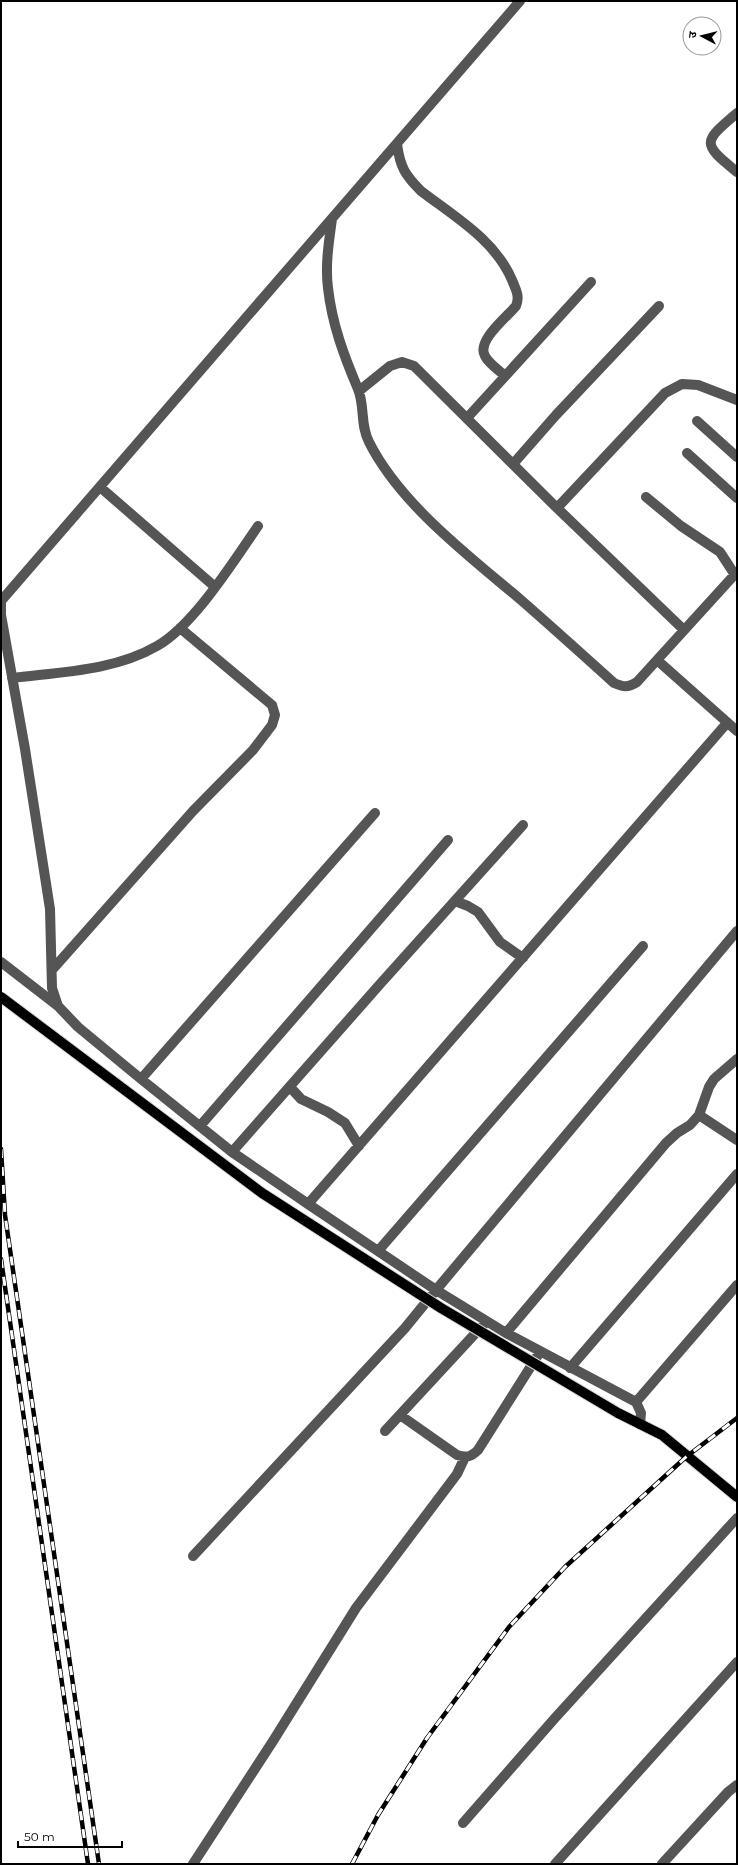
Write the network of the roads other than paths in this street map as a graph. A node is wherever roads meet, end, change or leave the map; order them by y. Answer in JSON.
{"nodes":[{"id":1,"x":520,"y":1,"type":"edge"},
{"id":2,"x":737,"y":113,"type":"edge"},
{"id":3,"x":397,"y":144,"type":"junction"},
{"id":4,"x":737,"y":172,"type":"edge"},
{"id":5,"x":332,"y":219,"type":"junction"},
{"id":6,"x":591,"y":282,"type":"dead end"},
{"id":7,"x":659,"y":306,"type":"dead end"},
{"id":8,"x":505,"y":376,"type":"junction"},
{"id":9,"x":359,"y":391,"type":"junction"},
{"id":10,"x":737,"y":400,"type":"edge"},
{"id":11,"x":467,"y":418,"type":"junction"},
{"id":12,"x":697,"y":421,"type":"dead end"},
{"id":13,"x":688,"y":453,"type":"dead end"},
{"id":14,"x":737,"y":457,"type":"edge"},
{"id":15,"x":513,"y":464,"type":"junction"},
{"id":16,"x":100,"y":487,"type":"junction"},
{"id":17,"x":646,"y":497,"type":"dead end"},
{"id":18,"x":737,"y":498,"type":"edge"},
{"id":19,"x":557,"y":508,"type":"junction"},
{"id":20,"x":258,"y":526,"type":"dead end"},
{"id":21,"x":736,"y":574,"type":"edge"},
{"id":22,"x":214,"y":586,"type":"junction"},
{"id":23,"x":1,"y":601,"type":"edge"},
{"id":24,"x":180,"y":628,"type":"junction"},
{"id":25,"x":684,"y":630,"type":"junction"},
{"id":26,"x":657,"y":660,"type":"junction"},
{"id":27,"x":12,"y":678,"type":"junction"},
{"id":28,"x":727,"y":723,"type":"junction"},
{"id":29,"x":737,"y":731,"type":"edge"},
{"id":30,"x":375,"y":813,"type":"dead end"},
{"id":31,"x":523,"y":825,"type":"dead end"},
{"id":32,"x":448,"y":840,"type":"dead end"},
{"id":33,"x":455,"y":901,"type":"junction"},
{"id":34,"x":737,"y":931,"type":"edge"},
{"id":35,"x":643,"y":946,"type":"dead end"},
{"id":36,"x":523,"y":958,"type":"junction"},
{"id":37,"x":1,"y":962,"type":"edge"},
{"id":38,"x":52,"y":970,"type":"junction"},
{"id":39,"x":1,"y":997,"type":"edge"},
{"id":40,"x":58,"y":1006,"type":"junction"},
{"id":41,"x":737,"y":1059,"type":"edge"},
{"id":42,"x":140,"y":1079,"type":"junction"},
{"id":43,"x":290,"y":1087,"type":"junction"},
{"id":44,"x":698,"y":1115,"type":"junction"},
{"id":45,"x":200,"y":1126,"type":"junction"},
{"id":46,"x":737,"y":1140,"type":"edge"},
{"id":47,"x":359,"y":1146,"type":"junction"},
{"id":48,"x":232,"y":1152,"type":"junction"},
{"id":49,"x":737,"y":1174,"type":"edge"},
{"id":50,"x":308,"y":1204,"type":"junction"},
{"id":51,"x":378,"y":1252,"type":"junction"},
{"id":52,"x":737,"y":1284,"type":"edge"},
{"id":53,"x":436,"y":1290,"type":"junction"},
{"id":54,"x":487,"y":1321,"type":"junction"},
{"id":55,"x":506,"y":1333,"type":"junction"},
{"id":56,"x":540,"y":1351,"type":"junction"},
{"id":57,"x":570,"y":1368,"type":"junction"},
{"id":58,"x":636,"y":1402,"type":"junction"},
{"id":59,"x":400,"y":1415,"type":"junction"},
{"id":60,"x":640,"y":1424,"type":"junction"},
{"id":61,"x":385,"y":1431,"type":"dead end"},
{"id":62,"x":465,"y":1457,"type":"junction"},
{"id":63,"x":737,"y":1497,"type":"edge"},
{"id":64,"x":737,"y":1518,"type":"edge"},
{"id":65,"x":193,"y":1556,"type":"dead end"},
{"id":66,"x":737,"y":1662,"type":"edge"},
{"id":67,"x":737,"y":1784,"type":"edge"},
{"id":68,"x":463,"y":1823,"type":"dead end"},
{"id":69,"x":193,"y":1864,"type":"edge"},
{"id":70,"x":555,"y":1864,"type":"edge"},
{"id":71,"x":662,"y":1864,"type":"edge"}],
"edges":[{"from":1,"to":3,"type":"street"},
{"from":2,"to":4,"type":"street"},
{"from":3,"to":5,"type":"street"},
{"from":3,"to":8,"type":"street"},
{"from":5,"to":9,"type":"street"},
{"from":5,"to":16,"type":"street"},
{"from":6,"to":8,"type":"street"},
{"from":7,"to":15,"type":"street"},
{"from":8,"to":11,"type":"street"},
{"from":9,"to":11,"type":"street"},
{"from":9,"to":26,"type":"street"},
{"from":10,"to":19,"type":"street"},
{"from":11,"to":15,"type":"street"},
{"from":12,"to":14,"type":"street"},
{"from":13,"to":18,"type":"street"},
{"from":15,"to":19,"type":"street"},
{"from":16,"to":22,"type":"street"},
{"from":16,"to":23,"type":"street"},
{"from":17,"to":21,"type":"street"},
{"from":19,"to":25,"type":"street"},
{"from":20,"to":22,"type":"street"},
{"from":21,"to":25,"type":"street"},
{"from":22,"to":24,"type":"street"},
{"from":23,"to":27,"type":"street"},
{"from":24,"to":27,"type":"street"},
{"from":24,"to":38,"type":"street"},
{"from":25,"to":26,"type":"street"},
{"from":26,"to":28,"type":"street"},
{"from":27,"to":38,"type":"street"},
{"from":28,"to":29,"type":"street"},
{"from":28,"to":36,"type":"street"},
{"from":30,"to":42,"type":"street"},
{"from":31,"to":33,"type":"street"},
{"from":32,"to":45,"type":"street"},
{"from":33,"to":36,"type":"street"},
{"from":33,"to":43,"type":"street"},
{"from":34,"to":53,"type":"street"},
{"from":35,"to":51,"type":"street"},
{"from":36,"to":47,"type":"street"},
{"from":37,"to":40,"type":"street"},
{"from":38,"to":40,"type":"street"},
{"from":39,"to":60,"type":"main road","bridge":true},
{"from":40,"to":42,"type":"street"},
{"from":41,"to":44,"type":"street"},
{"from":42,"to":45,"type":"street"},
{"from":43,"to":47,"type":"street"},
{"from":43,"to":48,"type":"street"},
{"from":44,"to":46,"type":"street"},
{"from":44,"to":55,"type":"street"},
{"from":45,"to":48,"type":"street"},
{"from":47,"to":50,"type":"street"},
{"from":48,"to":50,"type":"street"},
{"from":49,"to":57,"type":"street"},
{"from":50,"to":51,"type":"street"},
{"from":51,"to":53,"type":"street"},
{"from":52,"to":58,"type":"street"},
{"from":53,"to":54,"type":"street"},
{"from":53,"to":65,"type":"street"},
{"from":54,"to":55,"type":"street"},
{"from":54,"to":59,"type":"street"},
{"from":55,"to":56,"type":"street"},
{"from":56,"to":57,"type":"street"},
{"from":56,"to":62,"type":"street"},
{"from":57,"to":58,"type":"street"},
{"from":58,"to":60,"type":"street"},
{"from":59,"to":61,"type":"street"},
{"from":59,"to":62,"type":"street"},
{"from":60,"to":63,"type":"main road"},
{"from":62,"to":69,"type":"street"},
{"from":64,"to":68,"type":"street"},
{"from":66,"to":70,"type":"street"},
{"from":67,"to":71,"type":"street"}]}
